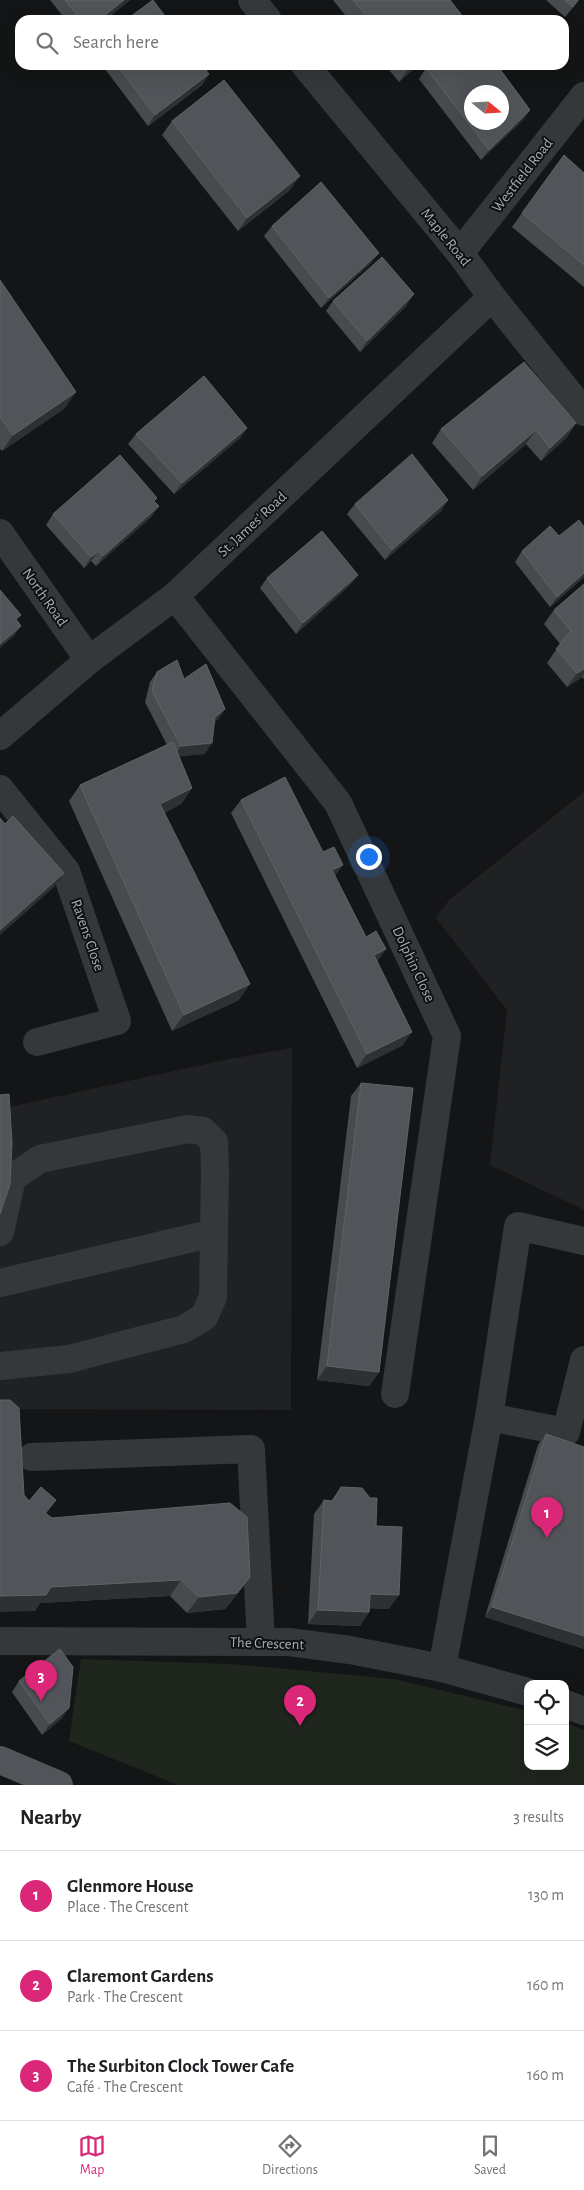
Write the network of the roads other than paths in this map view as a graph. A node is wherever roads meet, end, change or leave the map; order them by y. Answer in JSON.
{"nodes":[{"id":1,"x":252,"y":0,"type":"edge"},
{"id":2,"x":264,"y":15,"type":"edge"},
{"id":3,"x":309,"y":70,"type":"edge"},
{"id":4,"x":584,"y":96,"type":"edge"},
{"id":5,"x":460,"y":253,"type":"junction"},
{"id":6,"x":492,"y":297,"type":"junction"},
{"id":7,"x":584,"y":412,"type":"edge"},
{"id":8,"x":0,"y":533,"type":"edge"},
{"id":9,"x":175,"y":596,"type":"junction"},
{"id":10,"x":89,"y":660,"type":"junction"},
{"id":11,"x":0,"y":736,"type":"edge"},
{"id":12,"x":0,"y":789,"type":"edge"},
{"id":13,"x":37,"y":1042,"type":"dead end"},
{"id":14,"x":0,"y":1232,"type":"edge"},
{"id":15,"x":214,"y":1233,"type":"junction"},
{"id":16,"x":584,"y":1241,"type":"edge"},
{"id":17,"x":0,"y":1283,"type":"edge"},
{"id":18,"x":584,"y":1360,"type":"edge"},
{"id":19,"x":0,"y":1366,"type":"edge"},
{"id":20,"x":395,"y":1394,"type":"dead end"},
{"id":21,"x":489,"y":1417,"type":"junction"},
{"id":22,"x":575,"y":1434,"type":"edge"},
{"id":23,"x":32,"y":1457,"type":"dead end"},
{"id":24,"x":0,"y":1641,"type":"edge"},
{"id":25,"x":261,"y":1642,"type":"junction"},
{"id":26,"x":442,"y":1668,"type":"junction"},
{"id":27,"x":524,"y":1691,"type":"edge"},
{"id":28,"x":569,"y":1705,"type":"edge"},
{"id":29,"x":584,"y":1711,"type":"edge"},
{"id":30,"x":0,"y":1760,"type":"edge"},
{"id":31,"x":59,"y":1785,"type":"edge"}],
"edges":[{"from":1,"to":2,"type":"street"},
{"from":3,"to":5,"type":"street","name":"Maple Road"},
{"from":4,"to":5,"type":"street","name":"Westfield Road"},
{"from":5,"to":6,"type":"street","name":"Maple Road"},
{"from":6,"to":7,"type":"street","name":"Maple Road"},
{"from":6,"to":9,"type":"street","name":"St. James' Road"},
{"from":8,"to":10,"type":"street","name":"North Road"},
{"from":9,"to":10,"type":"street","name":"St. James' Road"},
{"from":9,"to":20,"type":"street","name":"Dolphin Close"},
{"from":10,"to":11,"type":"street","name":"St. James' Road"},
{"from":12,"to":13,"type":"street","name":"Ravens Close"},
{"from":14,"to":15,"type":"street"},
{"from":15,"to":17,"type":"street"},
{"from":15,"to":19,"type":"street"},
{"from":16,"to":21,"type":"street"},
{"from":18,"to":22,"type":"street"},
{"from":21,"to":22,"type":"street"},
{"from":21,"to":26,"type":"street"},
{"from":23,"to":25,"type":"street"},
{"from":24,"to":25,"type":"street","name":"The Crescent"},
{"from":25,"to":26,"type":"street","name":"The Crescent"},
{"from":26,"to":27,"type":"street","name":"The Crescent"},
{"from":28,"to":29,"type":"street"},
{"from":30,"to":31,"type":"main road"}]}
